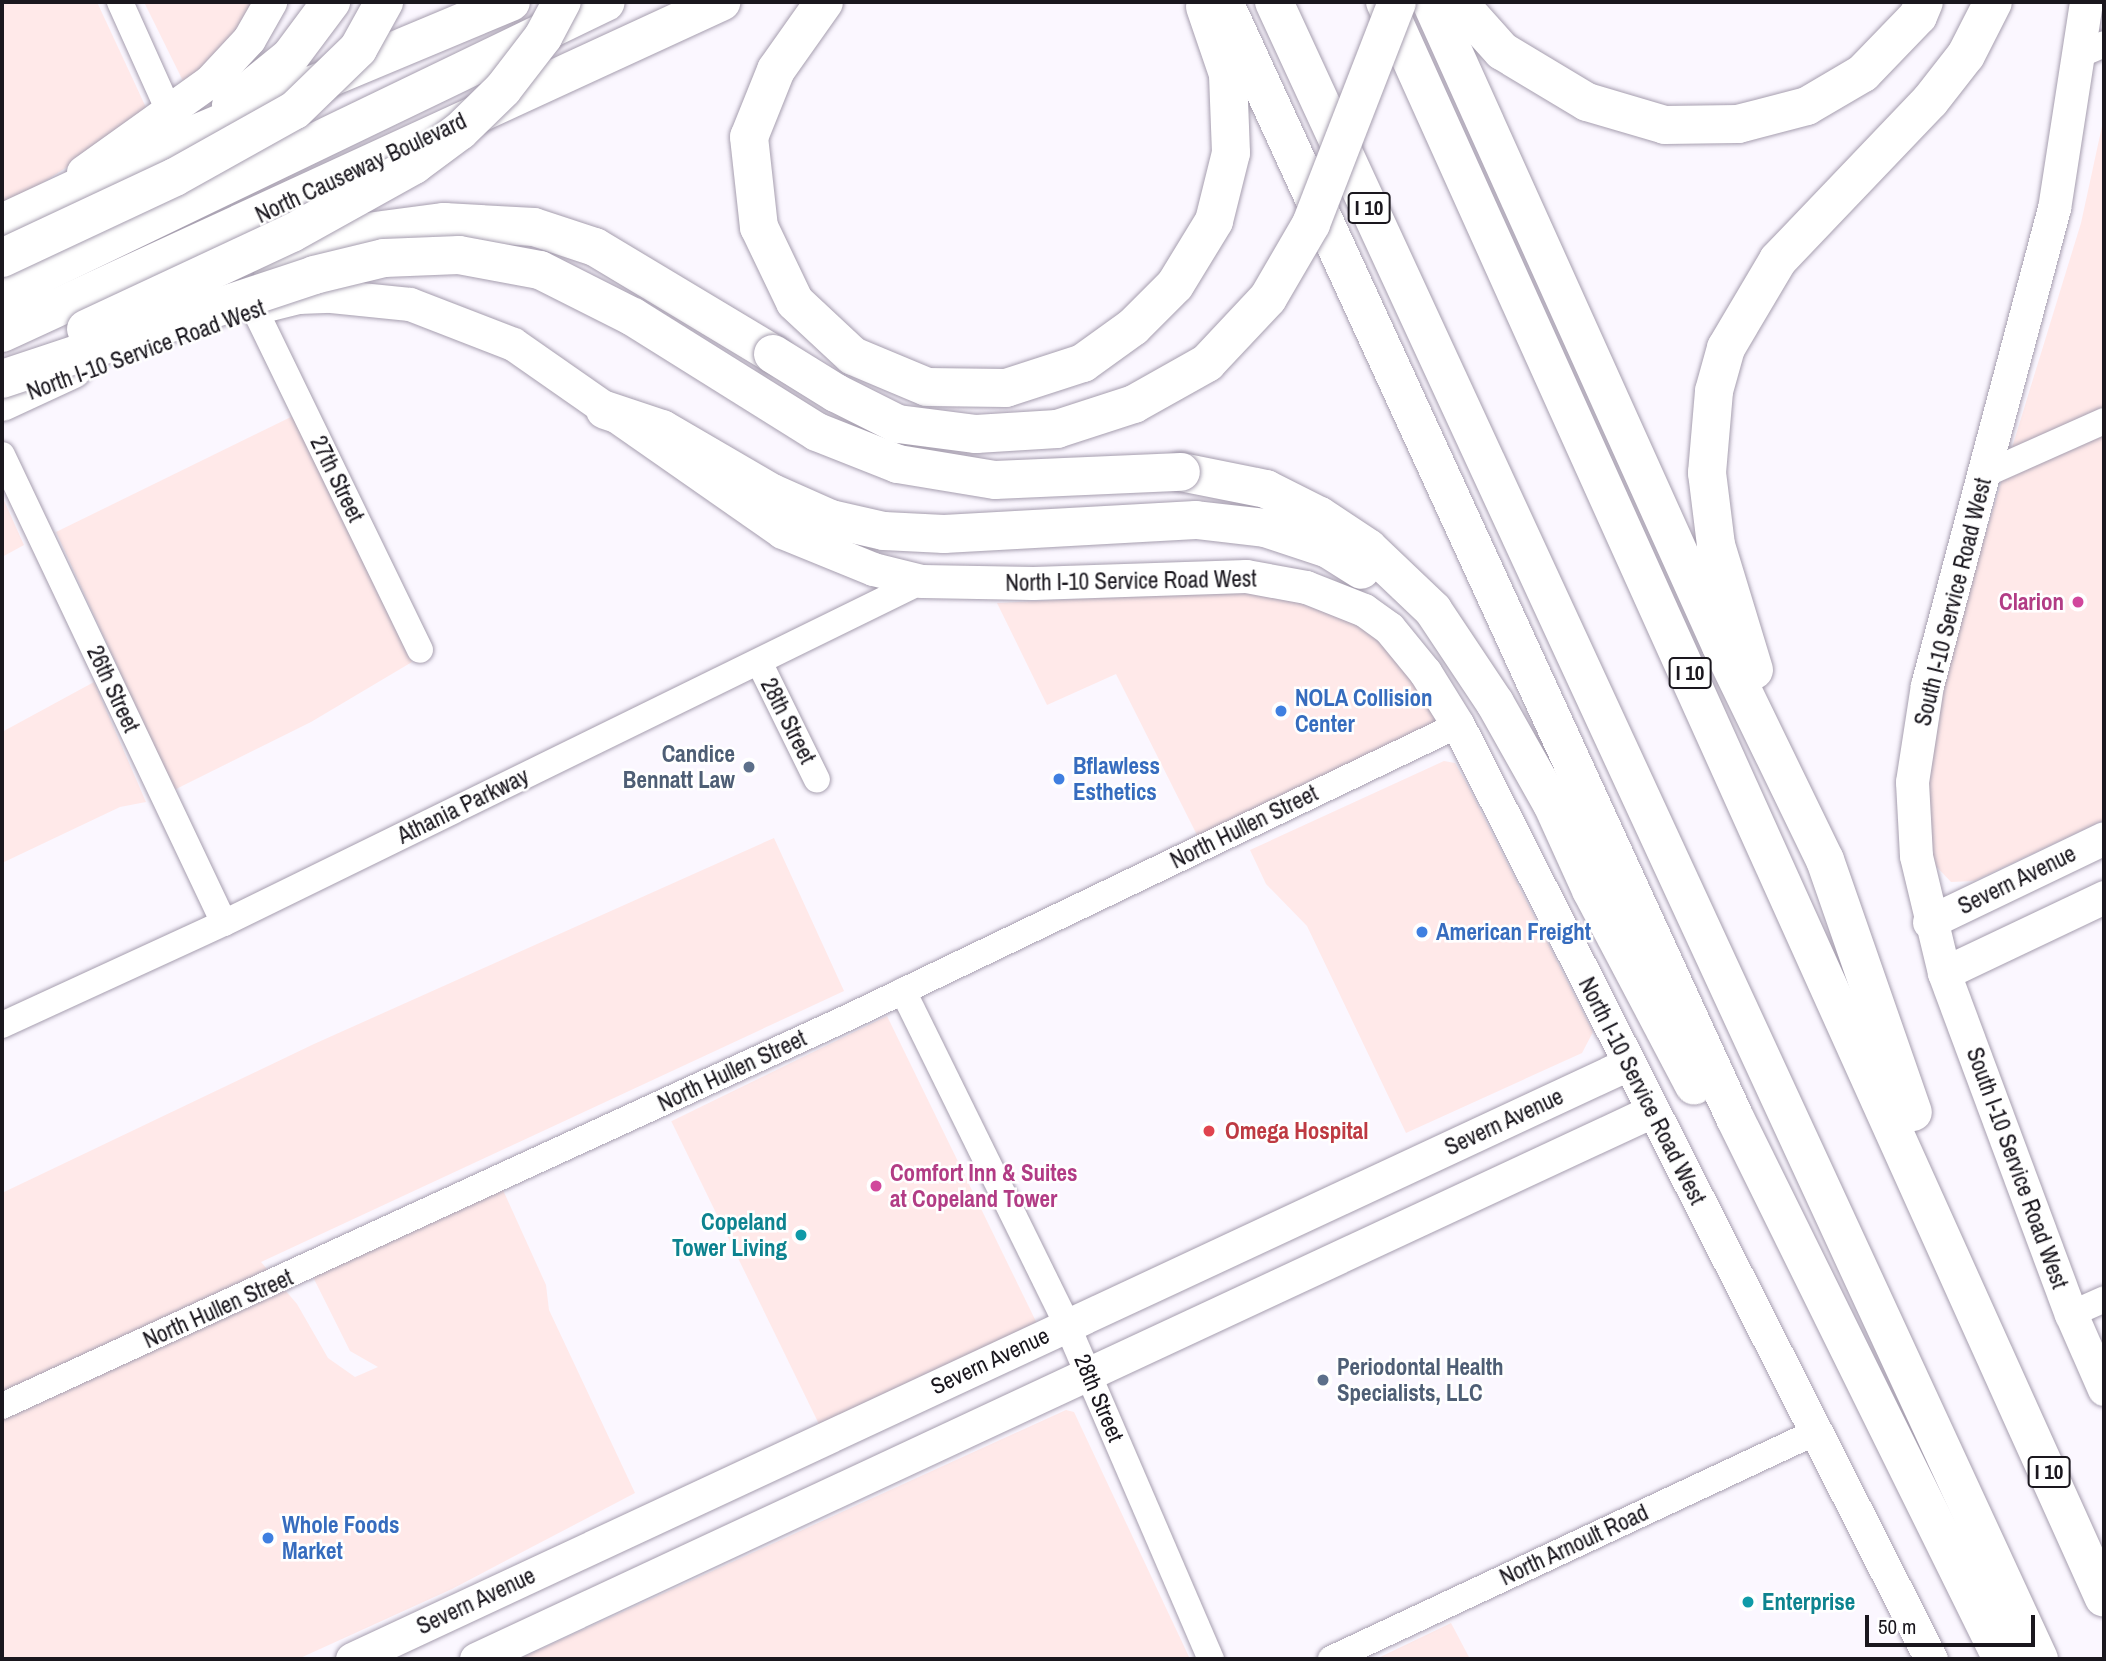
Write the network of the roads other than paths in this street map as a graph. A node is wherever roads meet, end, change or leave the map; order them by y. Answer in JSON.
{"nodes":[{"id":1,"x":120,"y":2,"type":"edge"},
{"id":2,"x":270,"y":2,"type":"edge"},
{"id":3,"x":331,"y":2,"type":"edge"},
{"id":4,"x":384,"y":2,"type":"edge"},
{"id":5,"x":511,"y":2,"type":"edge"},
{"id":6,"x":720,"y":2,"type":"edge"},
{"id":7,"x":824,"y":2,"type":"edge"},
{"id":8,"x":1203,"y":2,"type":"edge"},
{"id":9,"x":1224,"y":2,"type":"edge"},
{"id":10,"x":1274,"y":2,"type":"edge"},
{"id":11,"x":1385,"y":2,"type":"edge"},
{"id":12,"x":1397,"y":2,"type":"edge"},
{"id":13,"x":1431,"y":2,"type":"edge"},
{"id":14,"x":1458,"y":2,"type":"edge"},
{"id":15,"x":1924,"y":2,"type":"edge"},
{"id":16,"x":1993,"y":2,"type":"edge"},
{"id":17,"x":2086,"y":2,"type":"edge"},
{"id":18,"x":587,"y":4,"type":"edge"},
{"id":19,"x":2093,"y":49,"type":"edge"},
{"id":20,"x":173,"y":127,"type":"junction"},
{"id":21,"x":13,"y":218,"type":"edge"},
{"id":22,"x":2,"y":258,"type":"edge"},
{"id":23,"x":112,"y":284,"type":"junction"},
{"id":24,"x":2,"y":293,"type":"edge"},
{"id":25,"x":254,"y":308,"type":"junction"},
{"id":26,"x":2,"y":333,"type":"edge"},
{"id":27,"x":2,"y":346,"type":"edge"},
{"id":28,"x":2,"y":368,"type":"edge"},
{"id":29,"x":2,"y":379,"type":"edge"},
{"id":30,"x":2,"y":403,"type":"edge"},
{"id":31,"x":606,"y":410,"type":"junction"},
{"id":32,"x":2104,"y":421,"type":"edge"},
{"id":33,"x":2,"y":455,"type":"edge"},
{"id":34,"x":1985,"y":474,"type":"junction"},
{"id":35,"x":922,"y":581,"type":"junction"},
{"id":36,"x":1433,"y":610,"type":"junction"},
{"id":37,"x":420,"y":650,"type":"dead end"},
{"id":38,"x":759,"y":662,"type":"junction"},
{"id":39,"x":1458,"y":725,"type":"junction"},
{"id":40,"x":1786,"y":776,"type":"junction"},
{"id":41,"x":817,"y":780,"type":"dead end"},
{"id":42,"x":2104,"y":838,"type":"edge"},
{"id":43,"x":2104,"y":898,"type":"edge"},
{"id":44,"x":1929,"y":922,"type":"junction"},
{"id":45,"x":223,"y":923,"type":"junction"},
{"id":46,"x":1944,"y":973,"type":"junction"},
{"id":47,"x":903,"y":991,"type":"junction"},
{"id":48,"x":2,"y":1025,"type":"edge"},
{"id":49,"x":1628,"y":1064,"type":"junction"},
{"id":50,"x":1651,"y":1111,"type":"junction"},
{"id":51,"x":1511,"y":1119,"type":"junction"},
{"id":52,"x":1534,"y":1167,"type":"junction"},
{"id":53,"x":2104,"y":1299,"type":"edge"},
{"id":54,"x":2071,"y":1314,"type":"junction"},
{"id":55,"x":1067,"y":1325,"type":"junction"},
{"id":56,"x":1994,"y":1346,"type":"junction"},
{"id":57,"x":1089,"y":1374,"type":"junction"},
{"id":58,"x":2104,"y":1389,"type":"edge"},
{"id":59,"x":2,"y":1406,"type":"edge"},
{"id":60,"x":1818,"y":1431,"type":"junction"},
{"id":61,"x":2104,"y":1598,"type":"edge"},
{"id":62,"x":352,"y":1659,"type":"edge"},
{"id":63,"x":477,"y":1659,"type":"edge"},
{"id":64,"x":1211,"y":1659,"type":"edge"},
{"id":65,"x":1331,"y":1659,"type":"edge"},
{"id":66,"x":1931,"y":1659,"type":"edge"},
{"id":67,"x":1988,"y":1659,"type":"edge"},
{"id":68,"x":2002,"y":1659,"type":"edge"},
{"id":69,"x":2039,"y":1659,"type":"edge"}],
"edges":[{"from":1,"to":20,"type":"street"},
{"from":2,"to":20,"type":"street"},
{"from":3,"to":20,"type":"highway"},
{"from":4,"to":22,"type":"highway","bridge":true},
{"from":5,"to":20,"type":"highway"},
{"from":6,"to":23,"type":"highway","name":"North Causeway Boulevard"},
{"from":7,"to":8,"type":"highway"},
{"from":9,"to":68,"type":"highway"},
{"from":10,"to":69,"type":"highway","number":"I 10"},
{"from":11,"to":56,"type":"highway","number":"I 10"},
{"from":12,"to":30,"type":"highway","bridge":true},
{"from":13,"to":40,"type":"highway"},
{"from":14,"to":15,"type":"highway"},
{"from":16,"to":40,"type":"highway"},
{"from":17,"to":19,"type":"street","name":"South I-10 Service Road West"},
{"from":18,"to":24,"type":"highway","name":"North Causeway Boulevard"},
{"from":18,"to":28,"type":"highway","bridge":true},
{"from":19,"to":34,"type":"street","name":"South I-10 Service Road West"},
{"from":20,"to":21,"type":"highway"},
{"from":23,"to":26,"type":"highway","name":"North Causeway Boulevard"},
{"from":23,"to":27,"type":"highway"},
{"from":25,"to":30,"type":"street","name":"North I-10 Service Road West"},
{"from":25,"to":31,"type":"street","name":"North I-10 Service Road West"},
{"from":25,"to":37,"type":"street","name":"27th Street"},
{"from":29,"to":36,"type":"highway","bridge":true},
{"from":31,"to":35,"type":"street","name":"North I-10 Service Road West"},
{"from":31,"to":36,"type":"highway"},
{"from":32,"to":34,"type":"street"},
{"from":33,"to":45,"type":"street","name":"26th Street"},
{"from":34,"to":44,"type":"street","name":"South I-10 Service Road West"},
{"from":35,"to":38,"type":"street","name":"Athania Parkway"},
{"from":35,"to":39,"type":"street","name":"North I-10 Service Road West"},
{"from":36,"to":67,"type":"highway"},
{"from":38,"to":41,"type":"street","name":"28th Street"},
{"from":38,"to":45,"type":"street","name":"Athania Parkway"},
{"from":39,"to":47,"type":"street","name":"North Hullen Street"},
{"from":39,"to":49,"type":"street","name":"North I-10 Service Road West"},
{"from":40,"to":56,"type":"highway"},
{"from":42,"to":44,"type":"street","name":"Severn Avenue"},
{"from":43,"to":46,"type":"street"},
{"from":44,"to":46,"type":"street","name":"South I-10 Service Road West"},
{"from":45,"to":48,"type":"street","name":"Athania Parkway"},
{"from":46,"to":54,"type":"street","name":"South I-10 Service Road West"},
{"from":47,"to":55,"type":"street","name":"28th Street"},
{"from":47,"to":59,"type":"street","name":"North Hullen Street"},
{"from":49,"to":50,"type":"street","name":"North I-10 Service Road West"},
{"from":49,"to":51,"type":"street","name":"Severn Avenue"},
{"from":50,"to":52,"type":"street"},
{"from":50,"to":60,"type":"street","name":"North I-10 Service Road West"},
{"from":51,"to":52,"type":"street"},
{"from":51,"to":55,"type":"street","name":"Severn Avenue"},
{"from":52,"to":57,"type":"street"},
{"from":53,"to":54,"type":"street"},
{"from":54,"to":58,"type":"street","name":"South I-10 Service Road West"},
{"from":55,"to":57,"type":"street","name":"28th Street"},
{"from":55,"to":62,"type":"street","name":"Severn Avenue"},
{"from":56,"to":61,"type":"highway","number":"I 10"},
{"from":57,"to":63,"type":"street"},
{"from":57,"to":64,"type":"street","name":"28th Street"},
{"from":60,"to":65,"type":"street","name":"North Arnoult Road"},
{"from":60,"to":66,"type":"street","name":"North I-10 Service Road West"}]}
